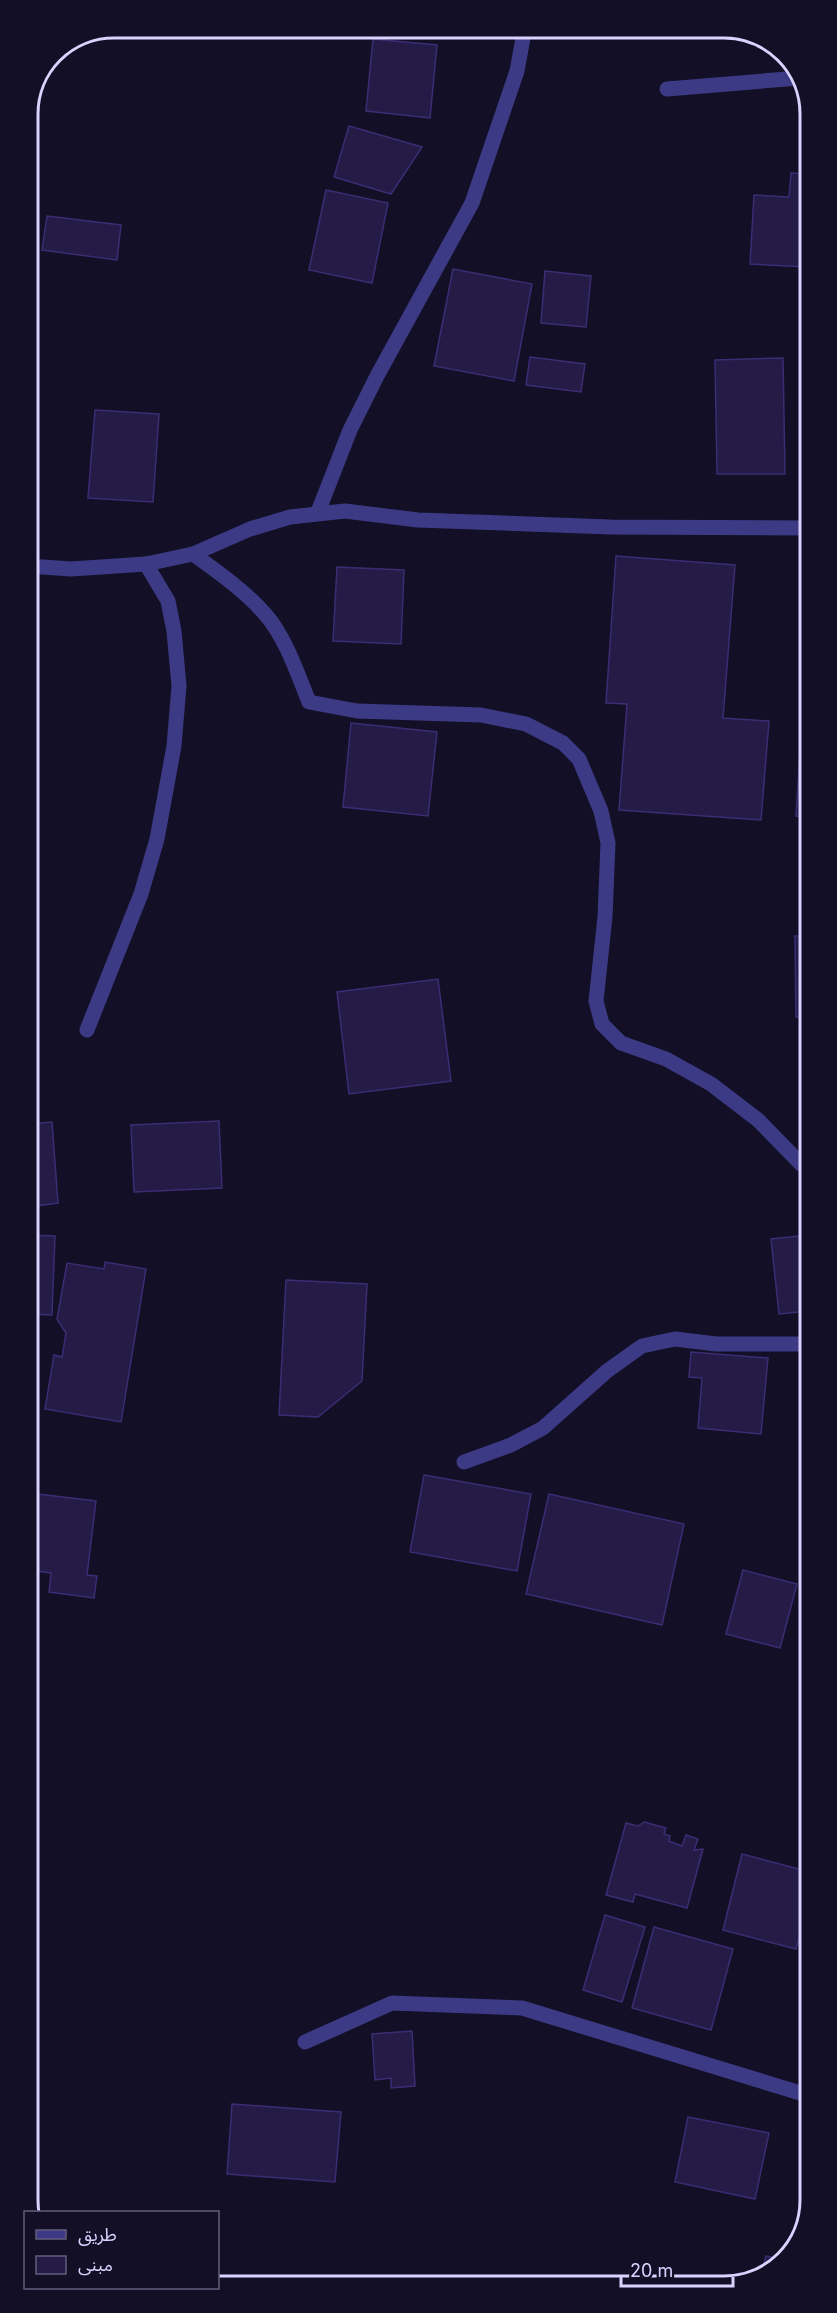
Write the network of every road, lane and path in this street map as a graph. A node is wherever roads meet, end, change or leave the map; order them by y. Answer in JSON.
{"nodes":[{"id":1,"x":523,"y":38,"type":"edge"},
{"id":2,"x":791,"y":79,"type":"edge"},
{"id":3,"x":667,"y":89,"type":"dead end"},
{"id":4,"x":318,"y":512,"type":"junction"},
{"id":5,"x":800,"y":528,"type":"edge"},
{"id":6,"x":193,"y":554,"type":"junction"},
{"id":7,"x":146,"y":564,"type":"junction"},
{"id":8,"x":38,"y":567,"type":"edge"},
{"id":9,"x":87,"y":1030,"type":"dead end"},
{"id":10,"x":800,"y":1163,"type":"edge"},
{"id":11,"x":800,"y":1344,"type":"edge"},
{"id":12,"x":464,"y":1462,"type":"dead end"},
{"id":13,"x":305,"y":2042,"type":"dead end"},
{"id":14,"x":800,"y":2093,"type":"edge"}],
"edges":[{"from":1,"to":4,"type":"street"},
{"from":2,"to":3,"type":"street"},
{"from":4,"to":5,"type":"street"},
{"from":4,"to":6,"type":"street"},
{"from":6,"to":7,"type":"street"},
{"from":6,"to":10,"type":"street"},
{"from":7,"to":8,"type":"street"},
{"from":7,"to":9,"type":"street"},
{"from":11,"to":12,"type":"street"},
{"from":13,"to":14,"type":"street"}]}
